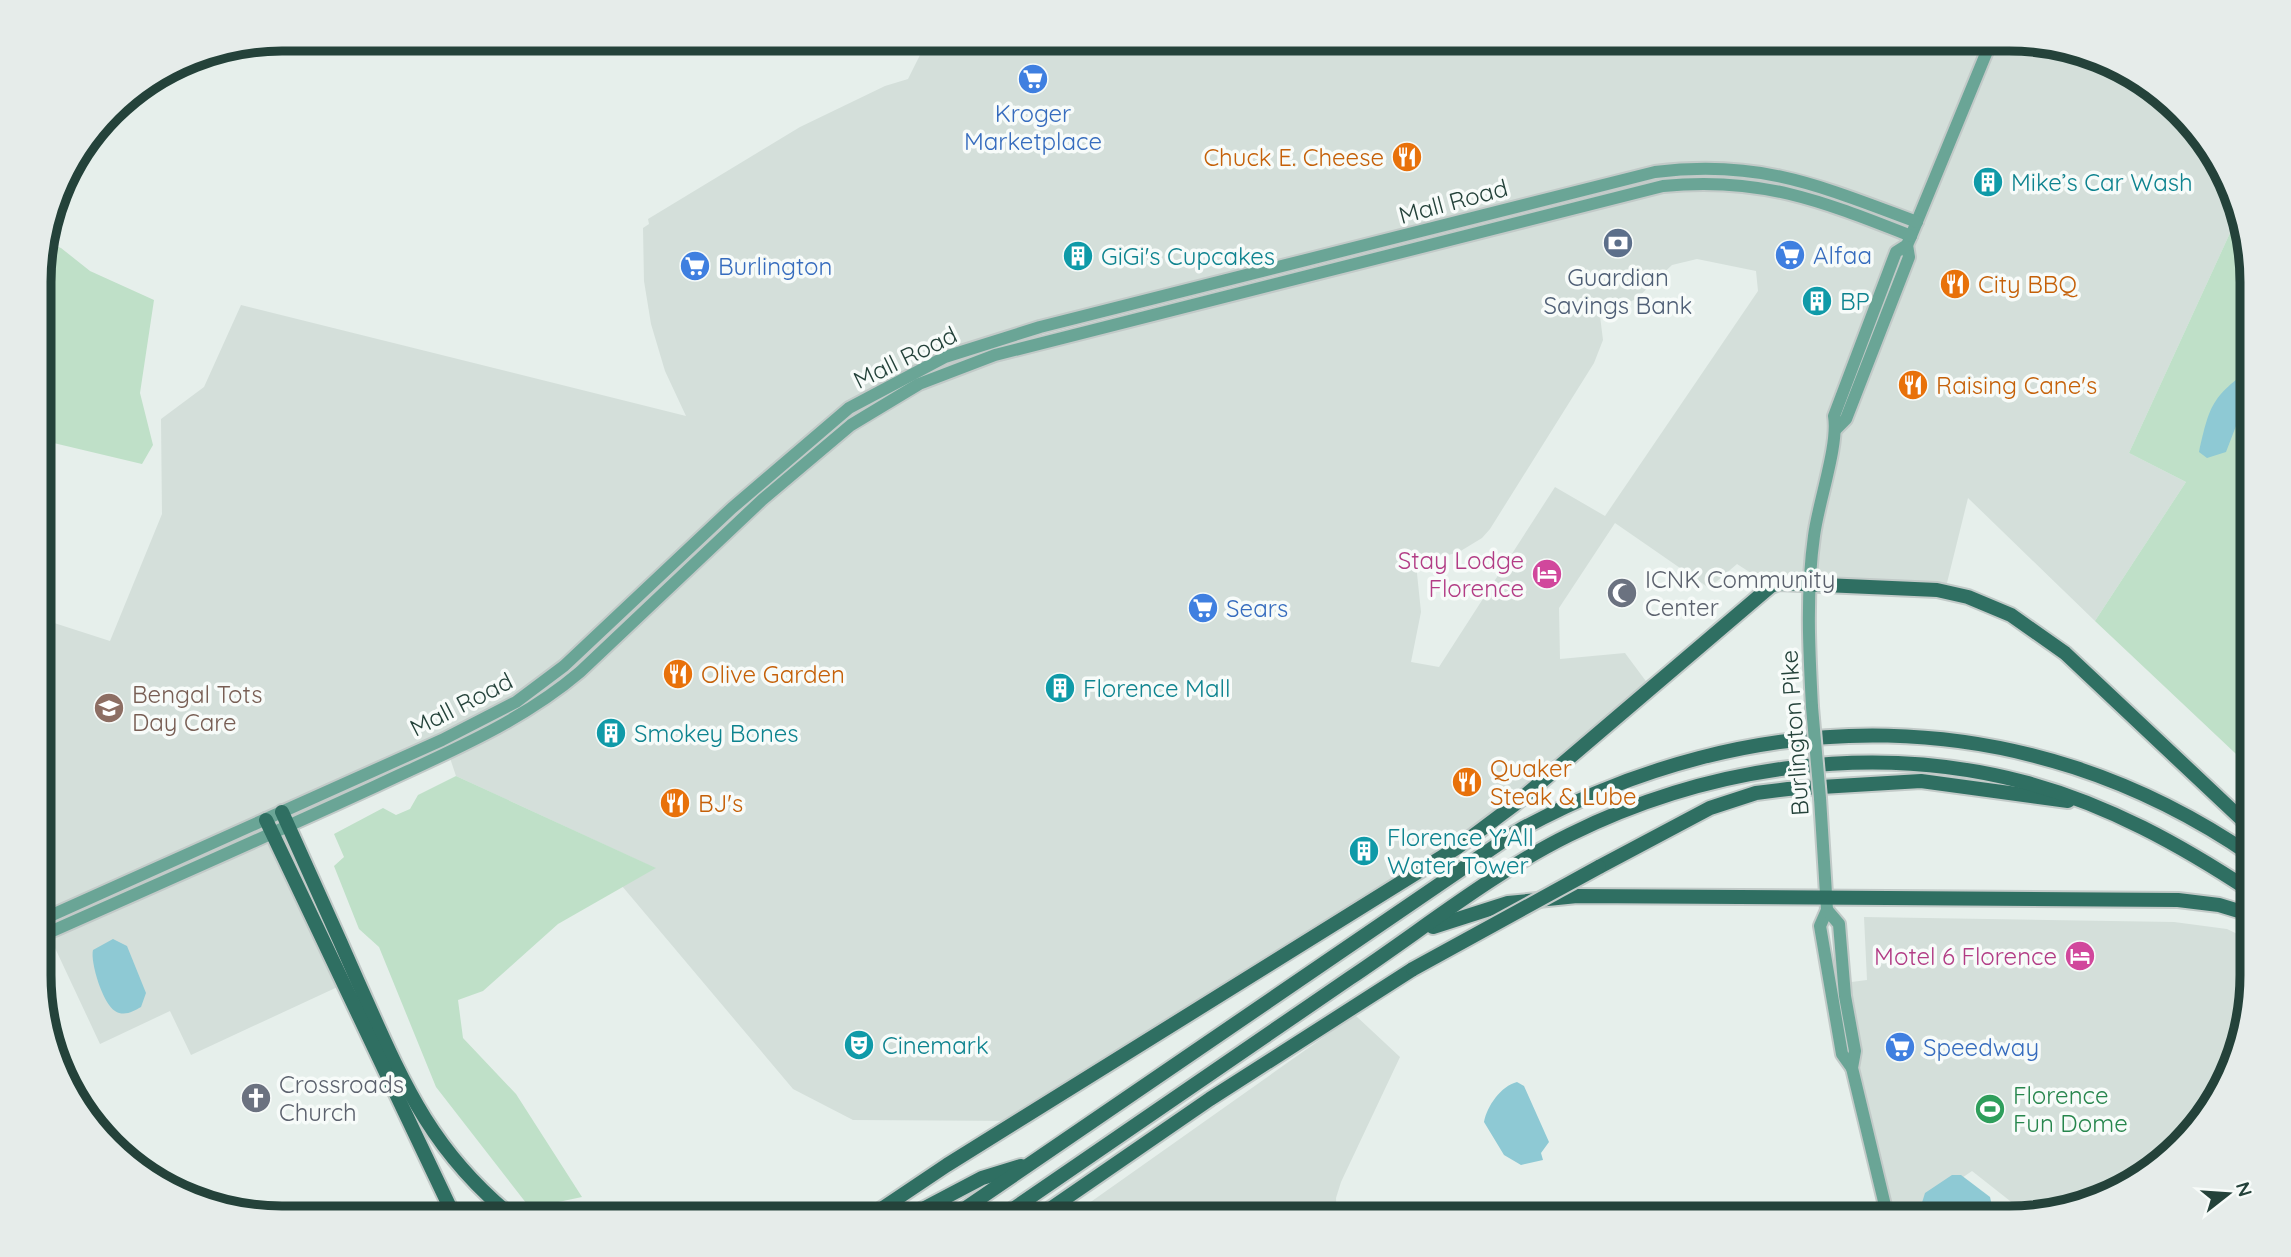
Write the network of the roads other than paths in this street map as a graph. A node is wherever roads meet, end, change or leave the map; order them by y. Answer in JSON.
{"nodes":[{"id":1,"x":1987,"y":51,"type":"edge"},
{"id":2,"x":1917,"y":222,"type":"junction"},
{"id":3,"x":1909,"y":240,"type":"junction"},
{"id":4,"x":1809,"y":583,"type":"junction"},
{"id":5,"x":2085,"y":802,"type":"junction"},
{"id":6,"x":282,"y":811,"type":"junction"},
{"id":7,"x":2240,"y":818,"type":"edge"},
{"id":8,"x":288,"y":826,"type":"junction"},
{"id":9,"x":269,"y":827,"type":"junction"},
{"id":10,"x":2240,"y":849,"type":"edge"},
{"id":11,"x":2240,"y":885,"type":"edge"},
{"id":12,"x":1827,"y":904,"type":"junction"},
{"id":13,"x":2240,"y":911,"type":"edge"},
{"id":14,"x":51,"y":915,"type":"edge"},
{"id":15,"x":51,"y":931,"type":"edge"},
{"id":16,"x":1419,"y":932,"type":"junction"},
{"id":17,"x":1852,"y":1068,"type":"junction"},
{"id":18,"x":1035,"y":1161,"type":"junction"},
{"id":19,"x":449,"y":1206,"type":"edge"},
{"id":20,"x":500,"y":1206,"type":"edge"},
{"id":21,"x":886,"y":1206,"type":"edge"},
{"id":22,"x":929,"y":1206,"type":"edge"},
{"id":23,"x":969,"y":1206,"type":"edge"},
{"id":24,"x":1018,"y":1206,"type":"edge"},
{"id":25,"x":1054,"y":1206,"type":"edge"},
{"id":26,"x":1885,"y":1206,"type":"edge"}],
"edges":[{"from":1,"to":2,"type":"main road","name":"Burlington Pike"},
{"from":2,"to":3,"type":"main road","name":"Burlington Pike"},
{"from":2,"to":6,"type":"main road","name":"Mall Road"},
{"from":3,"to":4,"type":"main road","name":"Burlington Pike"},
{"from":3,"to":8,"type":"main road","name":"Mall Road"},
{"from":4,"to":7,"type":"highway"},
{"from":4,"to":12,"type":"main road","name":"Burlington Pike","bridge":true},
{"from":4,"to":21,"type":"highway"},
{"from":5,"to":11,"type":"highway"},
{"from":5,"to":16,"type":"highway"},
{"from":5,"to":25,"type":"highway","bridge":true},
{"from":6,"to":8,"type":"highway"},
{"from":6,"to":9,"type":"main road","name":"Mall Road"},
{"from":8,"to":9,"type":"main road","name":"Mall Road"},
{"from":8,"to":20,"type":"highway"},
{"from":9,"to":14,"type":"main road","name":"Mall Road"},
{"from":9,"to":15,"type":"main road","name":"Mall Road"},
{"from":9,"to":19,"type":"highway"},
{"from":10,"to":18,"type":"highway"},
{"from":12,"to":13,"type":"highway"},
{"from":12,"to":16,"type":"highway"},
{"from":12,"to":17,"type":"main road","name":"Burlington Pike"},
{"from":12,"to":17,"type":"main road","name":"Burlington Pike"},
{"from":16,"to":24,"type":"highway"},
{"from":17,"to":26,"type":"main road","name":"Burlington Pike"},
{"from":18,"to":22,"type":"highway"},
{"from":18,"to":23,"type":"highway"}]}
